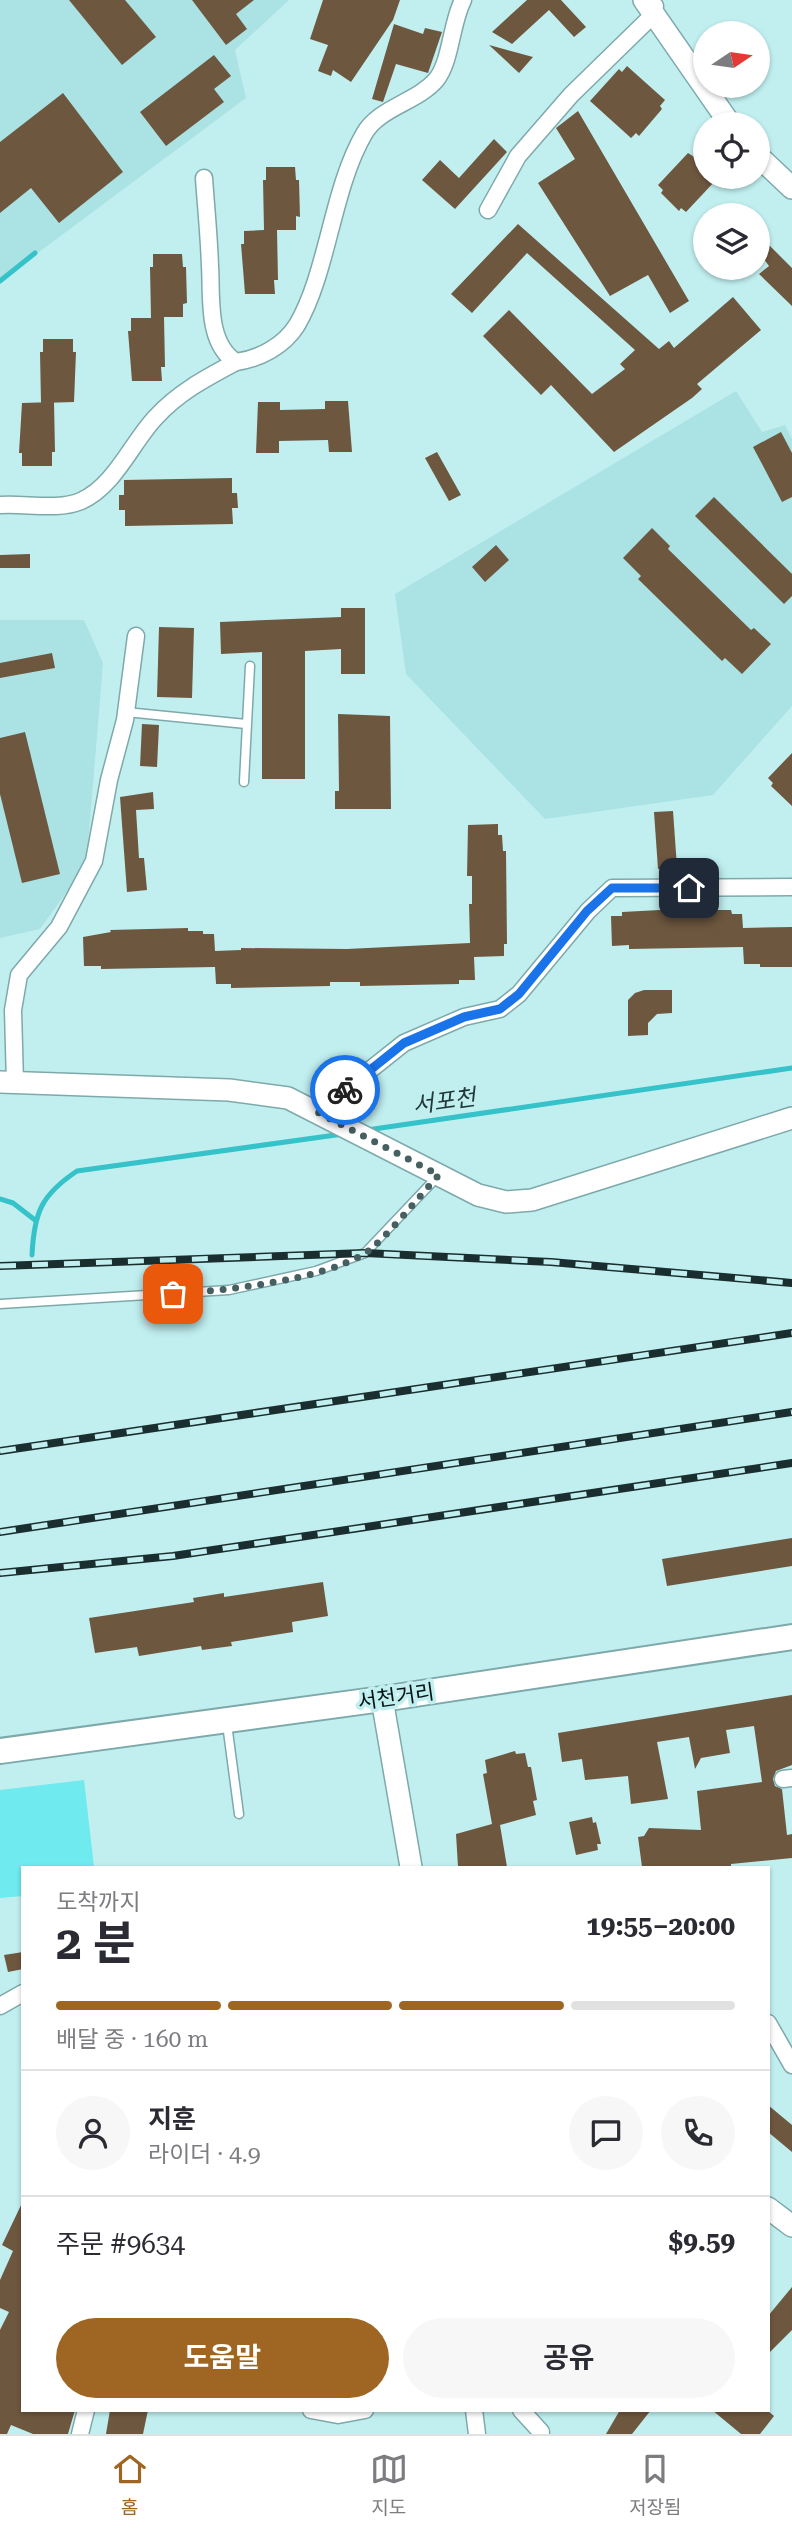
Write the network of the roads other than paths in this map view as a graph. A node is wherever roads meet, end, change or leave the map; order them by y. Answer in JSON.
{"nodes":[{"id":1,"x":463,"y":0,"type":"edge"},
{"id":2,"x":651,"y":5,"type":"edge"},
{"id":3,"x":722,"y":112,"type":"edge"},
{"id":4,"x":770,"y":167,"type":"edge"},
{"id":5,"x":204,"y":178,"type":"dead end"},
{"id":6,"x":792,"y":188,"type":"edge"},
{"id":7,"x":488,"y":210,"type":"dead end"},
{"id":8,"x":236,"y":362,"type":"junction"},
{"id":9,"x":0,"y":505,"type":"edge"},
{"id":10,"x":136,"y":636,"type":"dead end"},
{"id":11,"x":250,"y":666,"type":"dead end"},
{"id":12,"x":126,"y":712,"type":"junction"},
{"id":13,"x":246,"y":724,"type":"junction"},
{"id":14,"x":244,"y":782,"type":"dead end"},
{"id":15,"x":792,"y":887,"type":"edge"},
{"id":16,"x":7,"y":1083,"type":"edge"},
{"id":17,"x":324,"y":1116,"type":"junction"},
{"id":18,"x":792,"y":1118,"type":"edge"},
{"id":19,"x":439,"y":1175,"type":"junction"},
{"id":20,"x":0,"y":1304,"type":"edge"},
{"id":21,"x":792,"y":1637,"type":"edge"},
{"id":22,"x":382,"y":1699,"type":"junction"},
{"id":23,"x":226,"y":1721,"type":"junction"},
{"id":24,"x":0,"y":1751,"type":"edge"},
{"id":25,"x":239,"y":1814,"type":"dead end"},
{"id":26,"x":411,"y":1866,"type":"edge"},
{"id":27,"x":21,"y":1994,"type":"edge"},
{"id":28,"x":0,"y":2006,"type":"edge"},
{"id":29,"x":770,"y":2026,"type":"edge"},
{"id":30,"x":792,"y":2065,"type":"edge"},
{"id":31,"x":770,"y":2210,"type":"edge"},
{"id":32,"x":792,"y":2226,"type":"edge"},
{"id":33,"x":86,"y":2412,"type":"edge"},
{"id":34,"x":322,"y":2412,"type":"edge"},
{"id":35,"x":354,"y":2412,"type":"edge"},
{"id":36,"x":474,"y":2412,"type":"edge"},
{"id":37,"x":523,"y":2412,"type":"edge"},
{"id":38,"x":541,"y":2431,"type":"dead end"},
{"id":39,"x":80,"y":2434,"type":"edge"},
{"id":40,"x":477,"y":2434,"type":"edge"}],
"edges":[{"from":1,"to":8,"type":"street"},
{"from":2,"to":3,"type":"street"},
{"from":2,"to":7,"type":"street"},
{"from":4,"to":6,"type":"street"},
{"from":5,"to":8,"type":"street"},
{"from":8,"to":9,"type":"street"},
{"from":10,"to":12,"type":"street"},
{"from":11,"to":13,"type":"lane"},
{"from":12,"to":13,"type":"lane"},
{"from":12,"to":16,"type":"street"},
{"from":13,"to":14,"type":"lane"},
{"from":15,"to":17,"type":"street"},
{"from":16,"to":17,"type":"street"},
{"from":17,"to":19,"type":"street"},
{"from":18,"to":19,"type":"street"},
{"from":19,"to":20,"type":"lane"},
{"from":21,"to":22,"type":"main road","name":"서천거리"},
{"from":22,"to":23,"type":"main road","name":"서천거리"},
{"from":22,"to":26,"type":"street"},
{"from":23,"to":24,"type":"main road","name":"서천거리"},
{"from":23,"to":25,"type":"lane"},
{"from":27,"to":28,"type":"street"},
{"from":29,"to":30,"type":"street"},
{"from":31,"to":32,"type":"street"},
{"from":33,"to":39,"type":"street"},
{"from":34,"to":35,"type":"street"},
{"from":36,"to":40,"type":"street"},
{"from":37,"to":38,"type":"street"}]}
